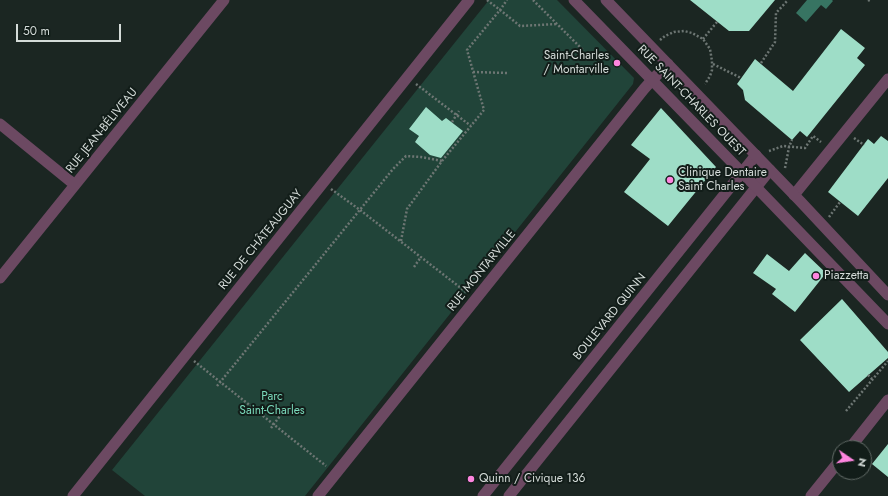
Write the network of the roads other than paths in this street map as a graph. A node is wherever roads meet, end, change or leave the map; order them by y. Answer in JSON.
{"nodes":[{"id":1,"x":224,"y":0,"type":"edge"},
{"id":2,"x":469,"y":0,"type":"edge"},
{"id":3,"x":574,"y":0,"type":"edge"},
{"id":4,"x":606,"y":0,"type":"edge"},
{"id":5,"x":668,"y":64,"type":"junction"},
{"id":6,"x":888,"y":79,"type":"edge"},
{"id":7,"x":652,"y":80,"type":"junction"},
{"id":8,"x":0,"y":124,"type":"edge"},
{"id":9,"x":756,"y":155,"type":"junction"},
{"id":10,"x":770,"y":170,"type":"junction"},
{"id":11,"x":742,"y":172,"type":"junction"},
{"id":12,"x":75,"y":185,"type":"junction"},
{"id":13,"x":756,"y":187,"type":"junction"},
{"id":14,"x":794,"y":195,"type":"junction"},
{"id":15,"x":0,"y":278,"type":"edge"},
{"id":16,"x":888,"y":295,"type":"edge"},
{"id":17,"x":888,"y":324,"type":"edge"},
{"id":18,"x":888,"y":400,"type":"edge"},
{"id":19,"x":856,"y":440,"type":"edge"},
{"id":20,"x":832,"y":470,"type":"edge"},
{"id":21,"x":73,"y":496,"type":"edge"},
{"id":22,"x":318,"y":496,"type":"edge"},
{"id":23,"x":484,"y":496,"type":"edge"},
{"id":24,"x":509,"y":496,"type":"edge"},
{"id":25,"x":811,"y":496,"type":"edge"}],
"edges":[{"from":1,"to":12,"type":"street","name":"RUE JEAN-BÉLIVEAU"},
{"from":2,"to":21,"type":"street","name":"RUE DE CHÂTEAUGUAY"},
{"from":3,"to":7,"type":"street","name":"RUE SAINT-CHARLES OUEST"},
{"from":4,"to":5,"type":"street","name":"RUE SAINT-CHARLES OUEST"},
{"from":5,"to":7,"type":"street","name":"RUE MONTARVILLE"},
{"from":5,"to":9,"type":"street","name":"RUE SAINT-CHARLES OUEST"},
{"from":6,"to":14,"type":"street"},
{"from":7,"to":11,"type":"street","name":"RUE SAINT-CHARLES OUEST"},
{"from":7,"to":22,"type":"street","name":"RUE MONTARVILLE"},
{"from":8,"to":12,"type":"street"},
{"from":9,"to":10,"type":"street","name":"RUE SAINT-CHARLES OUEST"},
{"from":9,"to":11,"type":"street","name":"BOULEVARD QUINN"},
{"from":10,"to":13,"type":"street"},
{"from":10,"to":14,"type":"street","name":"RUE SAINT-CHARLES OUEST"},
{"from":11,"to":13,"type":"street","name":"RUE SAINT-CHARLES OUEST"},
{"from":11,"to":23,"type":"street","name":"BOULEVARD QUINN"},
{"from":12,"to":15,"type":"street","name":"RUE JEAN-BÉLIVEAU"},
{"from":13,"to":17,"type":"street","name":"RUE SAINT-CHARLES OUEST"},
{"from":13,"to":24,"type":"street"},
{"from":14,"to":16,"type":"street","name":"RUE SAINT-CHARLES OUEST"},
{"from":18,"to":19,"type":"street"},
{"from":20,"to":25,"type":"street"}]}
